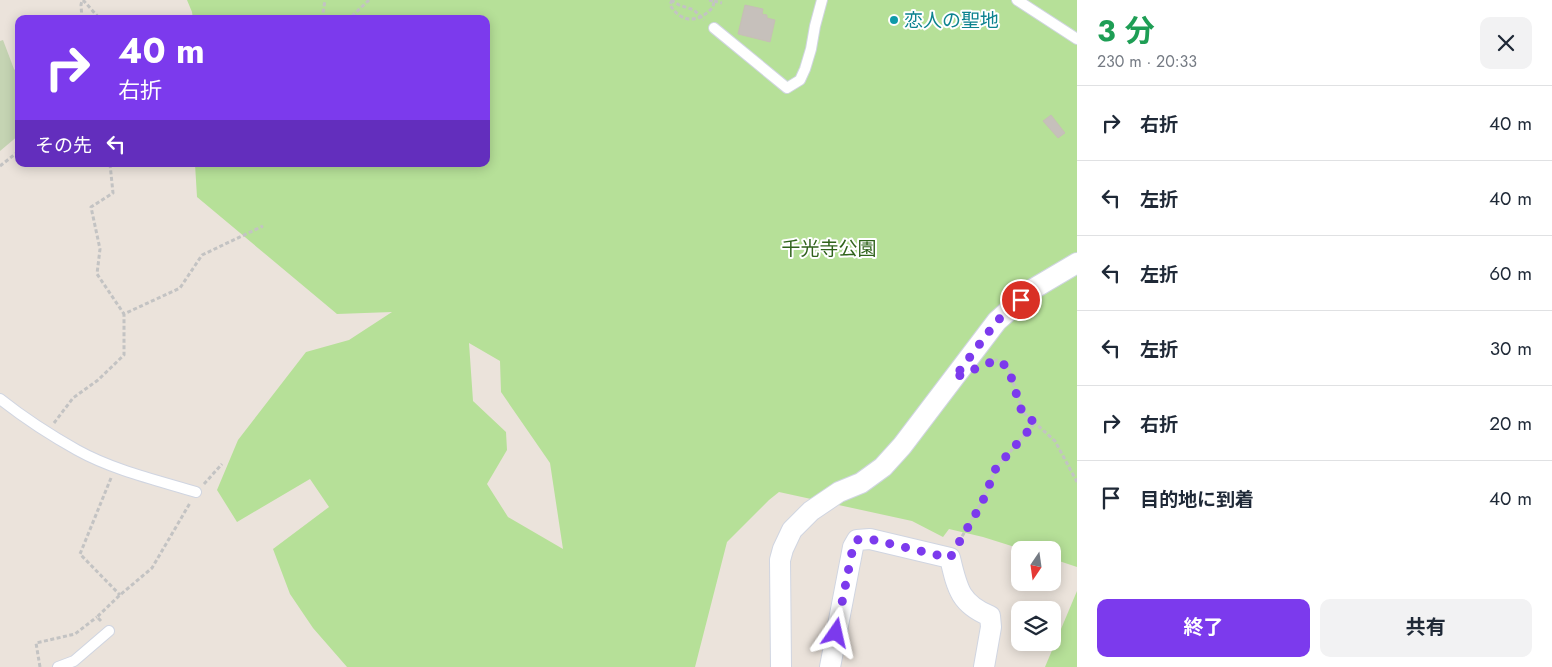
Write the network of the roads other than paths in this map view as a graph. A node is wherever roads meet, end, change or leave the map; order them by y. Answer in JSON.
{"nodes":[{"id":1,"x":822,"y":0,"type":"edge"},
{"id":2,"x":1017,"y":0,"type":"edge"},
{"id":3,"x":714,"y":28,"type":"road end"},
{"id":4,"x":1077,"y":39,"type":"edge"},
{"id":5,"x":1077,"y":263,"type":"edge"},
{"id":6,"x":0,"y":398,"type":"edge"},
{"id":7,"x":196,"y":492,"type":"road end"},
{"id":8,"x":109,"y":631,"type":"road end"},
{"id":9,"x":58,"y":667,"type":"edge"},
{"id":10,"x":781,"y":667,"type":"edge"},
{"id":11,"x":830,"y":667,"type":"edge"},
{"id":12,"x":984,"y":667,"type":"edge"}],
"edges":[{"from":1,"to":3,"type":"lane"},
{"from":2,"to":4,"type":"lane"},
{"from":5,"to":10,"type":"street"},
{"from":6,"to":7,"type":"lane"},
{"from":8,"to":9,"type":"lane"},
{"from":11,"to":12,"type":"street"}]}
